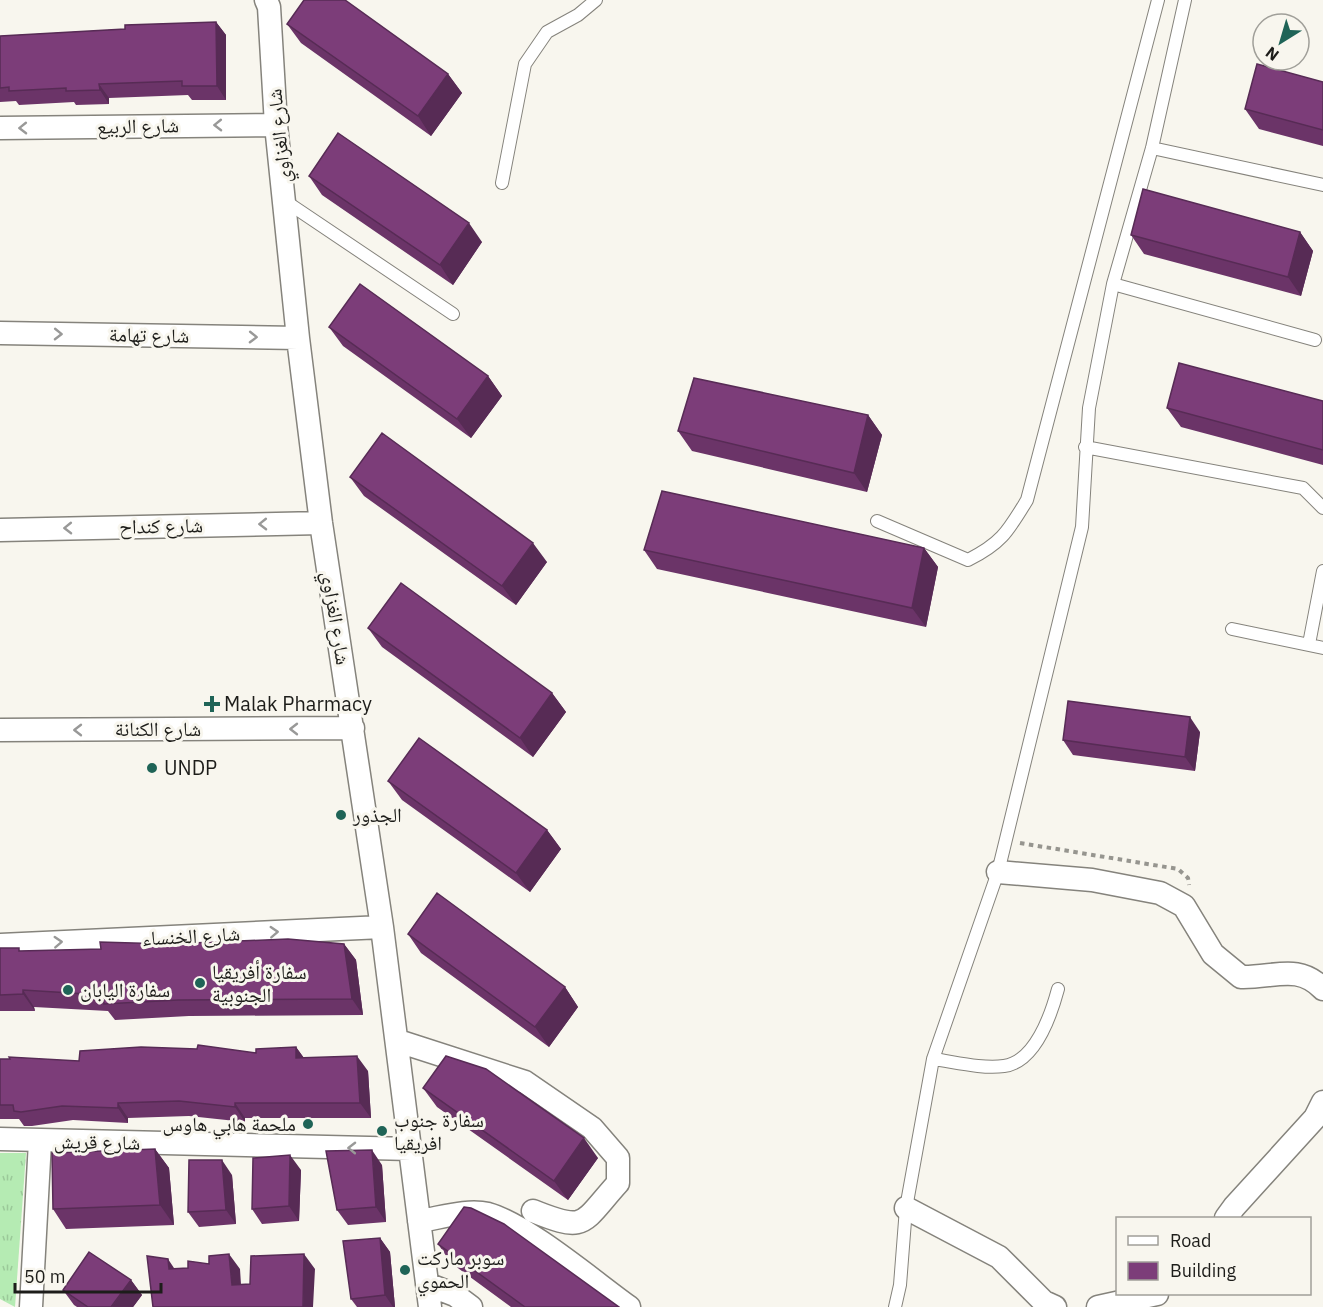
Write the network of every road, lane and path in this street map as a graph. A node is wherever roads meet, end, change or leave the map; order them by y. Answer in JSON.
{"nodes":[{"id":1,"x":266,"y":0,"type":"edge"},
{"id":2,"x":596,"y":0,"type":"edge"},
{"id":3,"x":1158,"y":0,"type":"edge"},
{"id":4,"x":1185,"y":0,"type":"edge"},
{"id":5,"x":276,"y":125,"type":"junction"},
{"id":6,"x":0,"y":128,"type":"edge"},
{"id":7,"x":1152,"y":148,"type":"junction"},
{"id":8,"x":502,"y":183,"type":"dead end"},
{"id":9,"x":1323,"y":185,"type":"edge"},
{"id":10,"x":285,"y":201,"type":"junction"},
{"id":11,"x":1113,"y":284,"type":"junction"},
{"id":12,"x":453,"y":314,"type":"dead end"},
{"id":13,"x":0,"y":333,"type":"edge"},
{"id":14,"x":298,"y":338,"type":"junction"},
{"id":15,"x":1315,"y":340,"type":"dead end"},
{"id":16,"x":1085,"y":447,"type":"junction"},
{"id":17,"x":1323,"y":508,"type":"edge"},
{"id":18,"x":877,"y":521,"type":"dead end"},
{"id":19,"x":321,"y":523,"type":"junction"},
{"id":20,"x":0,"y":530,"type":"edge"},
{"id":21,"x":1323,"y":571,"type":"edge"},
{"id":22,"x":1232,"y":629,"type":"dead end"},
{"id":23,"x":1309,"y":644,"type":"junction"},
{"id":24,"x":1323,"y":648,"type":"edge"},
{"id":25,"x":352,"y":728,"type":"junction"},
{"id":26,"x":0,"y":730,"type":"edge"},
{"id":27,"x":998,"y":872,"type":"junction"},
{"id":28,"x":382,"y":927,"type":"junction"},
{"id":29,"x":0,"y":945,"type":"edge"},
{"id":30,"x":1058,"y":989,"type":"dead end"},
{"id":31,"x":1323,"y":989,"type":"edge"},
{"id":32,"x":398,"y":1041,"type":"junction"},
{"id":33,"x":933,"y":1059,"type":"junction"},
{"id":34,"x":1323,"y":1102,"type":"edge"},
{"id":35,"x":0,"y":1139,"type":"edge"},
{"id":36,"x":40,"y":1141,"type":"junction"},
{"id":37,"x":411,"y":1149,"type":"junction"},
{"id":38,"x":906,"y":1208,"type":"junction"},
{"id":39,"x":532,"y":1211,"type":"dead end"},
{"id":40,"x":1227,"y":1217,"type":"edge"},
{"id":41,"x":419,"y":1221,"type":"junction"},
{"id":42,"x":427,"y":1284,"type":"junction"},
{"id":43,"x":1149,"y":1295,"type":"edge"},
{"id":44,"x":31,"y":1307,"type":"edge"},
{"id":45,"x":430,"y":1307,"type":"edge"},
{"id":46,"x":471,"y":1307,"type":"edge"},
{"id":47,"x":629,"y":1307,"type":"edge"},
{"id":48,"x":895,"y":1307,"type":"edge"},
{"id":49,"x":1055,"y":1307,"type":"edge"},
{"id":50,"x":1098,"y":1307,"type":"edge"}],
"edges":[{"from":1,"to":5,"type":"street","name":"شارع الغزاوي"},
{"from":2,"to":8,"type":"lane"},
{"from":3,"to":18,"type":"lane"},
{"from":4,"to":7,"type":"lane"},
{"from":5,"to":6,"type":"street","name":"شارع الربيع","one_way":true},
{"from":5,"to":10,"type":"street","name":"شارع الغزاوي"},
{"from":7,"to":9,"type":"lane"},
{"from":7,"to":11,"type":"lane"},
{"from":10,"to":12,"type":"lane"},
{"from":10,"to":14,"type":"street","name":"شارع الغزاوي"},
{"from":11,"to":15,"type":"lane"},
{"from":11,"to":16,"type":"lane"},
{"from":13,"to":14,"type":"street","name":"شارع تهامة","one_way":true},
{"from":14,"to":19,"type":"street","name":"شارع الغزاوي"},
{"from":16,"to":17,"type":"lane"},
{"from":16,"to":27,"type":"lane"},
{"from":19,"to":20,"type":"street","name":"شارع كنداح","one_way":true},
{"from":19,"to":25,"type":"street","name":"شارع الغزاوي"},
{"from":21,"to":23,"type":"lane"},
{"from":22,"to":23,"type":"lane"},
{"from":23,"to":24,"type":"lane"},
{"from":25,"to":26,"type":"street","name":"شارع الكنانة","one_way":true},
{"from":25,"to":28,"type":"street","name":"شارع الغزاوي"},
{"from":27,"to":31,"type":"street"},
{"from":27,"to":33,"type":"lane"},
{"from":29,"to":28,"type":"street","name":"شارع الخنساء","one_way":true},
{"from":28,"to":32,"type":"street","name":"شارع الغزاوي"},
{"from":30,"to":33,"type":"lane"},
{"from":32,"to":37,"type":"street","name":"شارع الغزاوي"},
{"from":32,"to":39,"type":"street"},
{"from":33,"to":38,"type":"lane"},
{"from":34,"to":40,"type":"street"},
{"from":35,"to":36,"type":"street","name":"شارع قريش"},
{"from":37,"to":36,"type":"street","name":"شارع قريش","one_way":true},
{"from":36,"to":44,"type":"street"},
{"from":37,"to":41,"type":"street","name":"شارع الغزاوي"},
{"from":38,"to":48,"type":"lane"},
{"from":38,"to":49,"type":"street"},
{"from":41,"to":42,"type":"street","name":"شارع الغزاوي"},
{"from":41,"to":47,"type":"street"},
{"from":42,"to":45,"type":"street","name":"شارع الغزاوي"},
{"from":42,"to":46,"type":"street"},
{"from":43,"to":50,"type":"street"}]}
